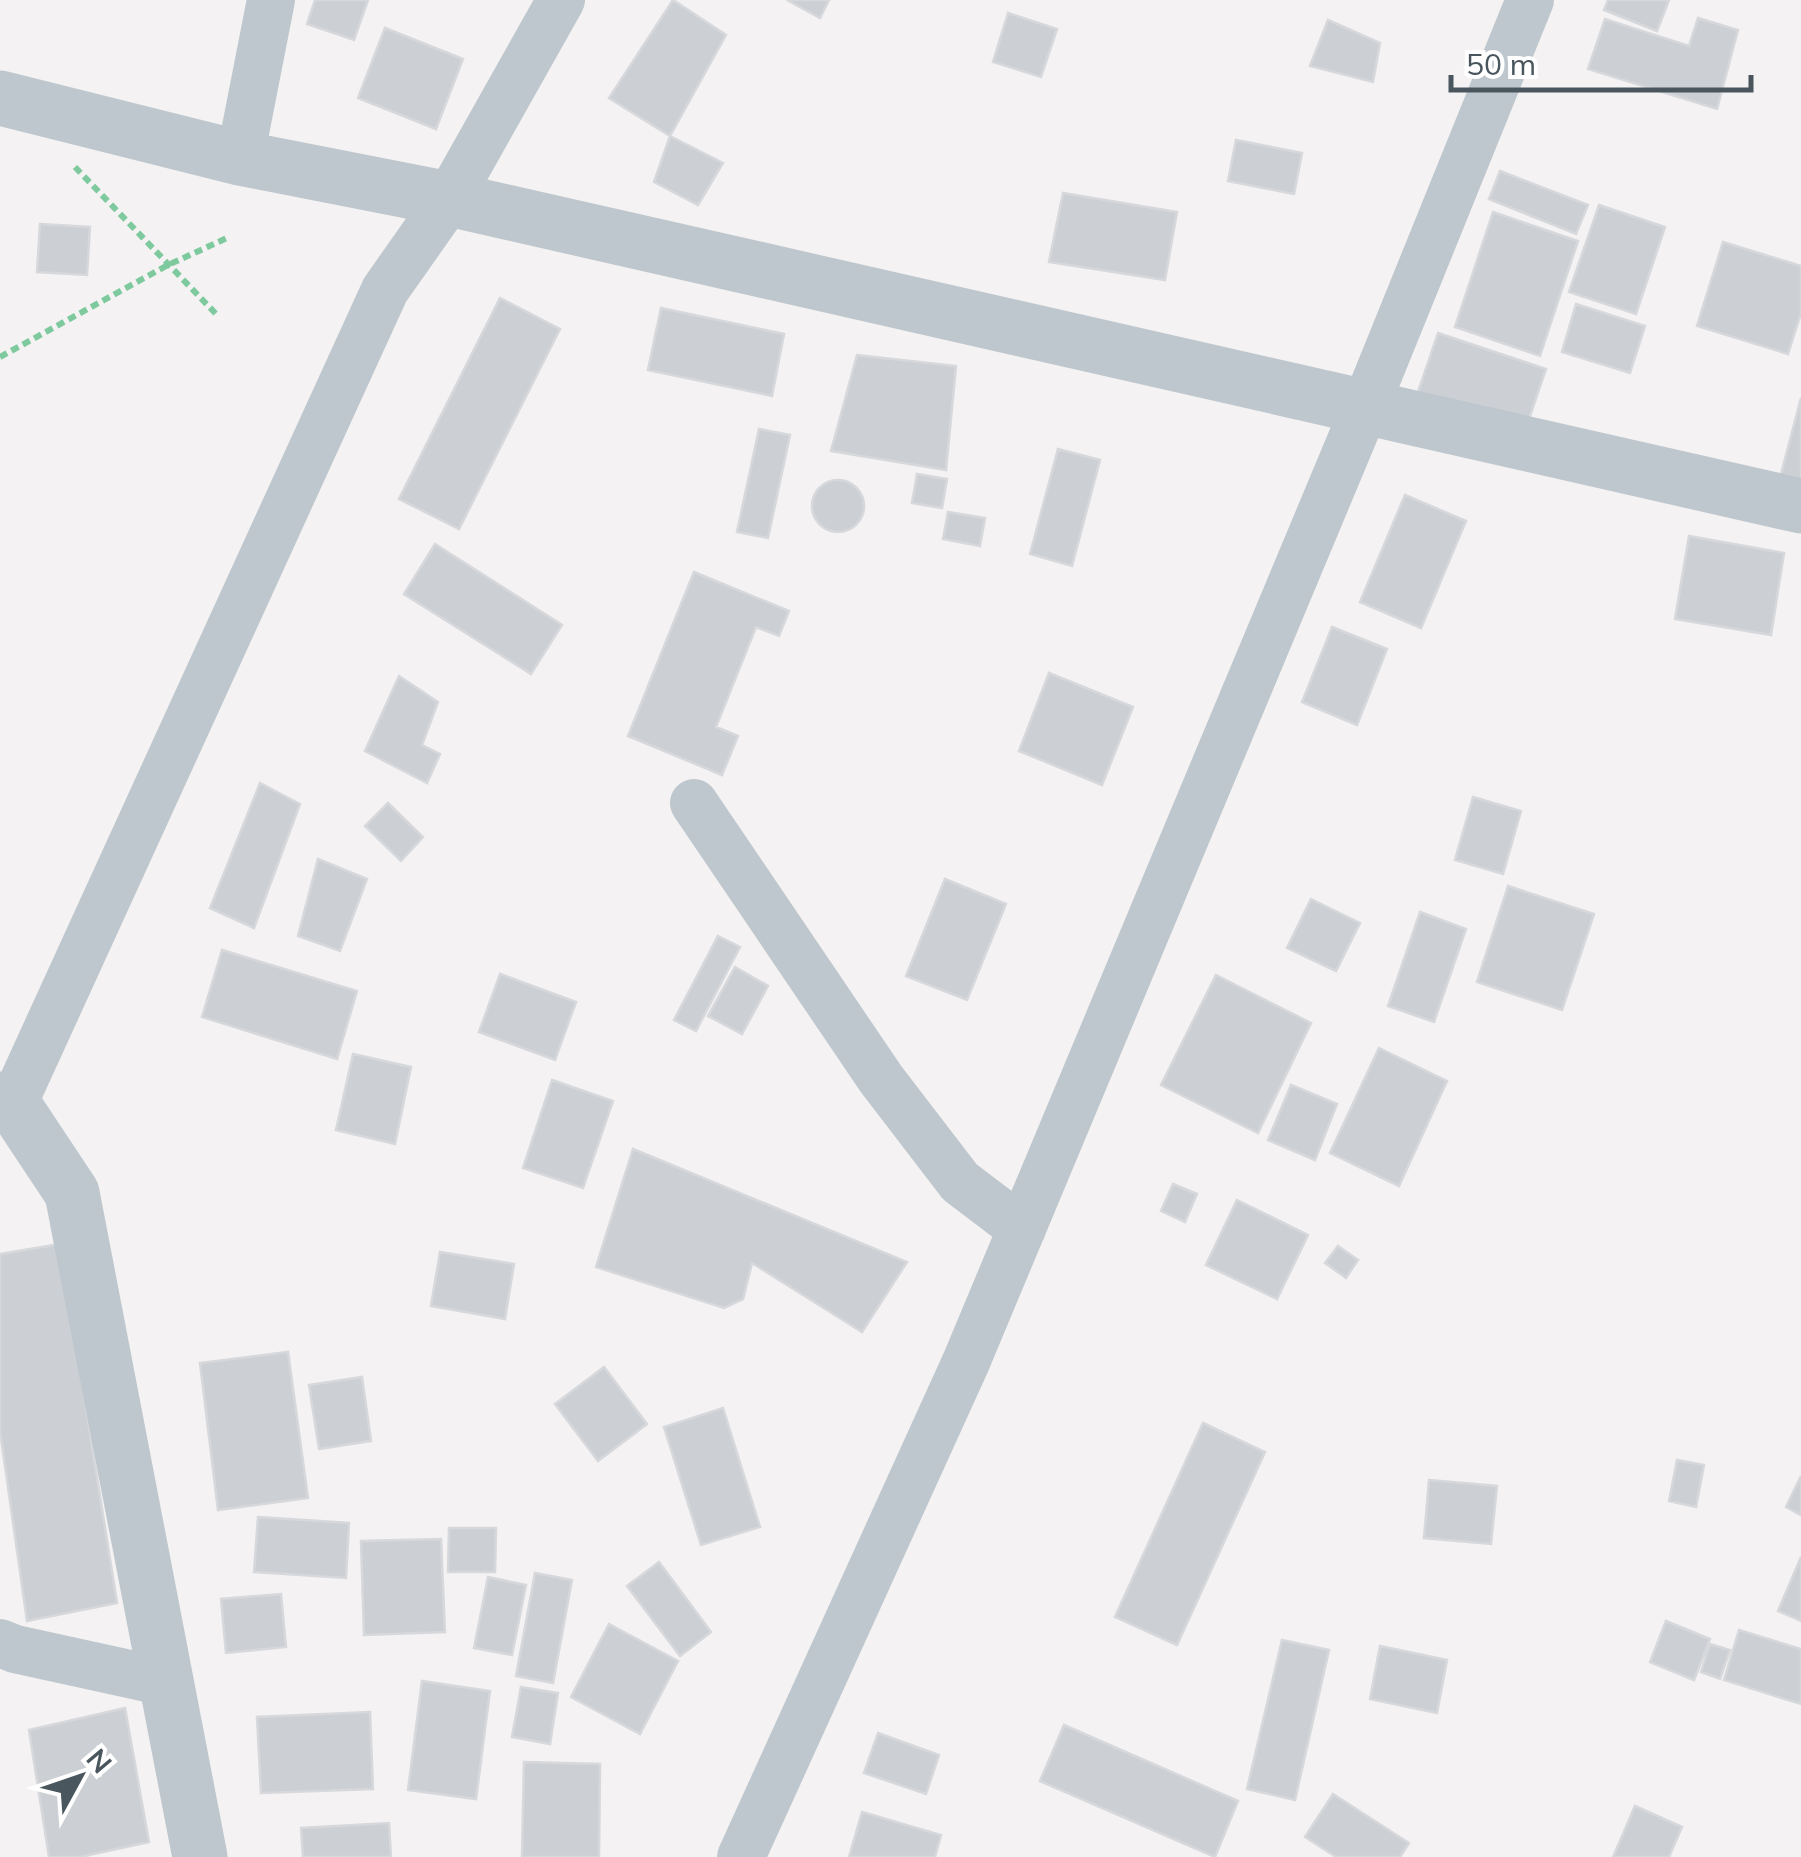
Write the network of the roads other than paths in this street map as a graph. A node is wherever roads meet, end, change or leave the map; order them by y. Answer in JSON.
{"nodes":[{"id":1,"x":270,"y":0,"type":"edge"},
{"id":2,"x":560,"y":0,"type":"edge"},
{"id":3,"x":1530,"y":0,"type":"edge"},
{"id":4,"x":0,"y":98,"type":"edge"},
{"id":5,"x":240,"y":158,"type":"junction"},
{"id":6,"x":449,"y":200,"type":"junction"},
{"id":7,"x":1366,"y":405,"type":"junction"},
{"id":8,"x":1801,"y":506,"type":"edge"},
{"id":9,"x":694,"y":803,"type":"dead end"},
{"id":10,"x":7,"y":1102,"type":"edge"},
{"id":11,"x":1022,"y":1229,"type":"junction"},
{"id":12,"x":0,"y":1643,"type":"edge"},
{"id":13,"x":166,"y":1682,"type":"junction"},
{"id":14,"x":200,"y":1857,"type":"edge"},
{"id":15,"x":741,"y":1857,"type":"edge"}],
"edges":[{"from":1,"to":5,"type":"street"},
{"from":2,"to":6,"type":"street"},
{"from":3,"to":7,"type":"street"},
{"from":4,"to":5,"type":"street"},
{"from":5,"to":6,"type":"street"},
{"from":6,"to":7,"type":"street"},
{"from":6,"to":10,"type":"street"},
{"from":7,"to":8,"type":"street"},
{"from":7,"to":11,"type":"street"},
{"from":9,"to":11,"type":"street"},
{"from":10,"to":13,"type":"street"},
{"from":11,"to":15,"type":"street"},
{"from":12,"to":13,"type":"street"},
{"from":13,"to":14,"type":"street"}]}
